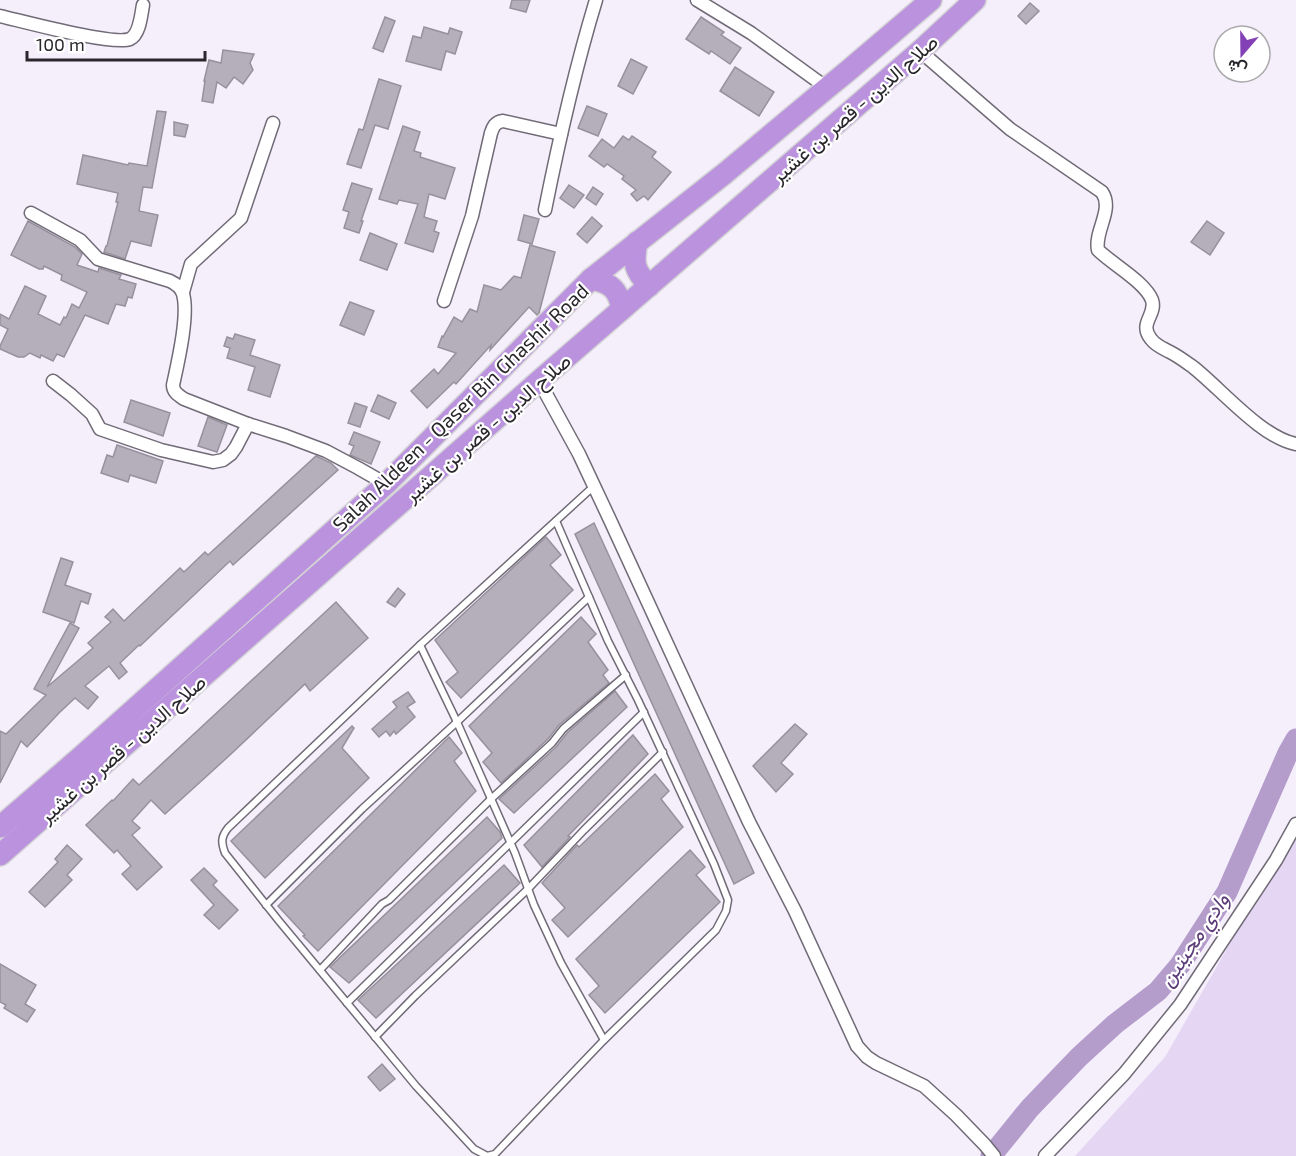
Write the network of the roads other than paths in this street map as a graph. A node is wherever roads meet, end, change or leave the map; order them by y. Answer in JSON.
{"nodes":[{"id":1,"x":596,"y":0,"type":"edge"},
{"id":2,"x":697,"y":0,"type":"edge"},
{"id":3,"x":931,"y":0,"type":"edge"},
{"id":4,"x":975,"y":0,"type":"edge"},
{"id":5,"x":143,"y":5,"type":"dead end"},
{"id":6,"x":0,"y":16,"type":"edge"},
{"id":7,"x":920,"y":51,"type":"junction"},
{"id":8,"x":826,"y":87,"type":"junction"},
{"id":9,"x":273,"y":123,"type":"dead end"},
{"id":10,"x":561,"y":134,"type":"junction"},
{"id":11,"x":545,"y":210,"type":"dead end"},
{"id":12,"x":31,"y":213,"type":"dead end"},
{"id":13,"x":637,"y":242,"type":"junction"},
{"id":14,"x":591,"y":279,"type":"junction"},
{"id":15,"x":649,"y":286,"type":"junction"},
{"id":16,"x":183,"y":292,"type":"junction"},
{"id":17,"x":444,"y":301,"type":"dead end"},
{"id":18,"x":622,"y":309,"type":"junction"},
{"id":19,"x":53,"y":381,"type":"dead end"},
{"id":20,"x":539,"y":381,"type":"junction"},
{"id":21,"x":248,"y":424,"type":"junction"},
{"id":22,"x":1296,"y":444,"type":"edge"},
{"id":23,"x":386,"y":484,"type":"junction"},
{"id":24,"x":594,"y":486,"type":"junction"},
{"id":25,"x":556,"y":521,"type":"junction"},
{"id":26,"x":589,"y":597,"type":"junction"},
{"id":27,"x":420,"y":645,"type":"junction"},
{"id":28,"x":626,"y":675,"type":"junction"},
{"id":29,"x":644,"y":712,"type":"junction"},
{"id":30,"x":457,"y":722,"type":"junction"},
{"id":31,"x":663,"y":752,"type":"junction"},
{"id":32,"x":491,"y":799,"type":"junction"},
{"id":33,"x":1296,"y":824,"type":"edge"},
{"id":34,"x":0,"y":827,"type":"edge"},
{"id":35,"x":511,"y":843,"type":"junction"},
{"id":36,"x":0,"y":855,"type":"edge"},
{"id":37,"x":528,"y":889,"type":"junction"},
{"id":38,"x":266,"y":905,"type":"junction"},
{"id":39,"x":320,"y":970,"type":"junction"},
{"id":40,"x":347,"y":1004,"type":"junction"},
{"id":41,"x":375,"y":1037,"type":"junction"},
{"id":42,"x":604,"y":1040,"type":"junction"},
{"id":43,"x":993,"y":1156,"type":"edge"},
{"id":44,"x":1045,"y":1156,"type":"edge"}],
"edges":[{"from":1,"to":10,"type":"street"},
{"from":2,"to":8,"type":"street"},
{"from":3,"to":8,"type":"highway","name":"Salah Aldeen - Qaser Bin Ghashir Road"},
{"from":4,"to":7,"type":"highway","name":"صلاح الدين - قصر بن غشير"},
{"from":5,"to":6,"type":"street"},
{"from":7,"to":15,"type":"highway","name":"صلاح الدين - قصر بن غشير"},
{"from":7,"to":22,"type":"street"},
{"from":8,"to":13,"type":"highway","name":"Salah Aldeen - Qaser Bin Ghashir Road"},
{"from":9,"to":16,"type":"street"},
{"from":10,"to":11,"type":"street"},
{"from":10,"to":17,"type":"street"},
{"from":12,"to":16,"type":"street"},
{"from":13,"to":14,"type":"highway","name":"Salah Aldeen - Qaser Bin Ghashir Road"},
{"from":13,"to":15,"type":"highway"},
{"from":14,"to":18,"type":"highway"},
{"from":14,"to":23,"type":"highway","name":"Salah Aldeen - Qaser Bin Ghashir Road"},
{"from":15,"to":18,"type":"highway","name":"صلاح الدين - قصر بن غشير"},
{"from":16,"to":21,"type":"street"},
{"from":18,"to":20,"type":"highway","name":"صلاح الدين - قصر بن غشير"},
{"from":19,"to":21,"type":"street"},
{"from":20,"to":24,"type":"street"},
{"from":20,"to":36,"type":"highway","name":"صلاح الدين - قصر بن غشير"},
{"from":21,"to":23,"type":"street"},
{"from":23,"to":34,"type":"highway","name":"Salah Aldeen - Qaser Bin Ghashir Road"},
{"from":24,"to":25,"type":"lane"},
{"from":24,"to":43,"type":"street"},
{"from":25,"to":26,"type":"lane"},
{"from":25,"to":27,"type":"lane"},
{"from":26,"to":28,"type":"lane"},
{"from":26,"to":30,"type":"lane"},
{"from":27,"to":30,"type":"lane"},
{"from":27,"to":38,"type":"lane"},
{"from":28,"to":29,"type":"lane"},
{"from":28,"to":32,"type":"lane"},
{"from":29,"to":31,"type":"lane"},
{"from":29,"to":35,"type":"lane"},
{"from":30,"to":32,"type":"lane"},
{"from":30,"to":38,"type":"lane"},
{"from":31,"to":37,"type":"lane"},
{"from":31,"to":42,"type":"lane"},
{"from":32,"to":35,"type":"lane"},
{"from":32,"to":39,"type":"lane"},
{"from":33,"to":44,"type":"street"},
{"from":35,"to":37,"type":"lane"},
{"from":35,"to":40,"type":"lane"},
{"from":37,"to":41,"type":"lane"},
{"from":37,"to":42,"type":"lane"},
{"from":38,"to":39,"type":"lane"},
{"from":39,"to":40,"type":"lane"},
{"from":40,"to":41,"type":"lane"},
{"from":41,"to":42,"type":"lane"}]}
